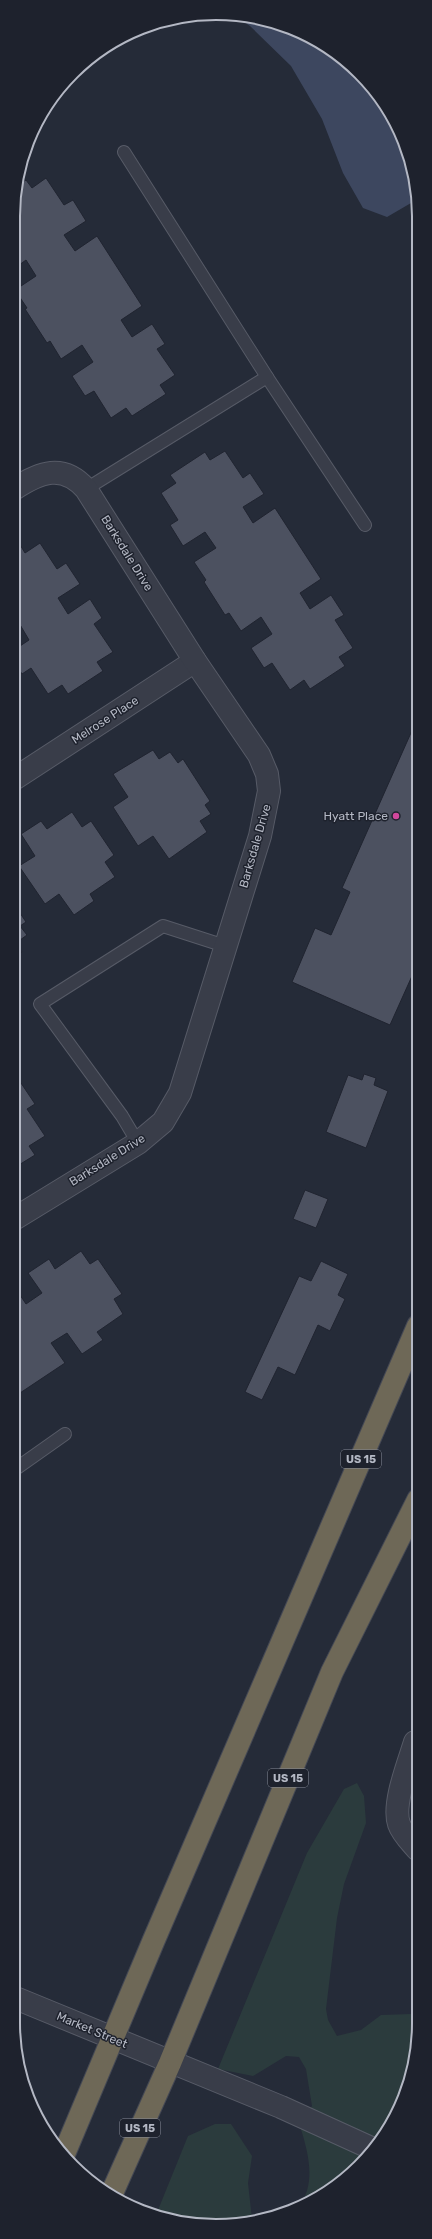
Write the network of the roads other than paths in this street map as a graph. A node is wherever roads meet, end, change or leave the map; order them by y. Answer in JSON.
{"nodes":[{"id":1,"x":124,"y":152,"type":"dead end"},
{"id":2,"x":267,"y":377,"type":"junction"},
{"id":3,"x":20,"y":486,"type":"edge"},
{"id":4,"x":86,"y":489,"type":"junction"},
{"id":5,"x":365,"y":525,"type":"dead end"},
{"id":6,"x":195,"y":661,"type":"junction"},
{"id":7,"x":20,"y":775,"type":"edge"},
{"id":8,"x":225,"y":946,"type":"junction"},
{"id":9,"x":138,"y":1143,"type":"junction"},
{"id":10,"x":20,"y":1215,"type":"edge"},
{"id":11,"x":412,"y":1340,"type":"edge"},
{"id":12,"x":65,"y":1434,"type":"dead end"},
{"id":13,"x":20,"y":1466,"type":"edge"},
{"id":14,"x":412,"y":1512,"type":"edge"},
{"id":15,"x":412,"y":1750,"type":"edge"},
{"id":16,"x":412,"y":1843,"type":"edge"},
{"id":17,"x":20,"y":2000,"type":"edge"},
{"id":18,"x":113,"y":2039,"type":"junction"},
{"id":19,"x":170,"y":2063,"type":"junction"},
{"id":20,"x":367,"y":2146,"type":"edge"},
{"id":21,"x":66,"y":2149,"type":"edge"},
{"id":22,"x":113,"y":2190,"type":"edge"}],
"edges":[{"from":1,"to":2,"type":"lane"},
{"from":2,"to":4,"type":"lane"},
{"from":2,"to":5,"type":"lane"},
{"from":3,"to":4,"type":"street","name":"Barksdale Drive"},
{"from":4,"to":6,"type":"street","name":"Barksdale Drive"},
{"from":6,"to":7,"type":"street","name":"Melrose Place"},
{"from":6,"to":8,"type":"street","name":"Barksdale Drive"},
{"from":8,"to":9,"type":"street","name":"Barksdale Drive"},
{"from":8,"to":9,"type":"lane"},
{"from":9,"to":10,"type":"street","name":"Barksdale Drive"},
{"from":11,"to":18,"type":"highway","number":"US 15"},
{"from":12,"to":13,"type":"lane"},
{"from":14,"to":19,"type":"highway","number":"US 15"},
{"from":15,"to":16,"type":"street"},
{"from":17,"to":18,"type":"street","name":"Market Street"},
{"from":18,"to":19,"type":"street","name":"Market Street"},
{"from":18,"to":21,"type":"highway","number":"US 15"},
{"from":19,"to":20,"type":"street","name":"Market Street"},
{"from":19,"to":22,"type":"highway","number":"US 15"}]}
